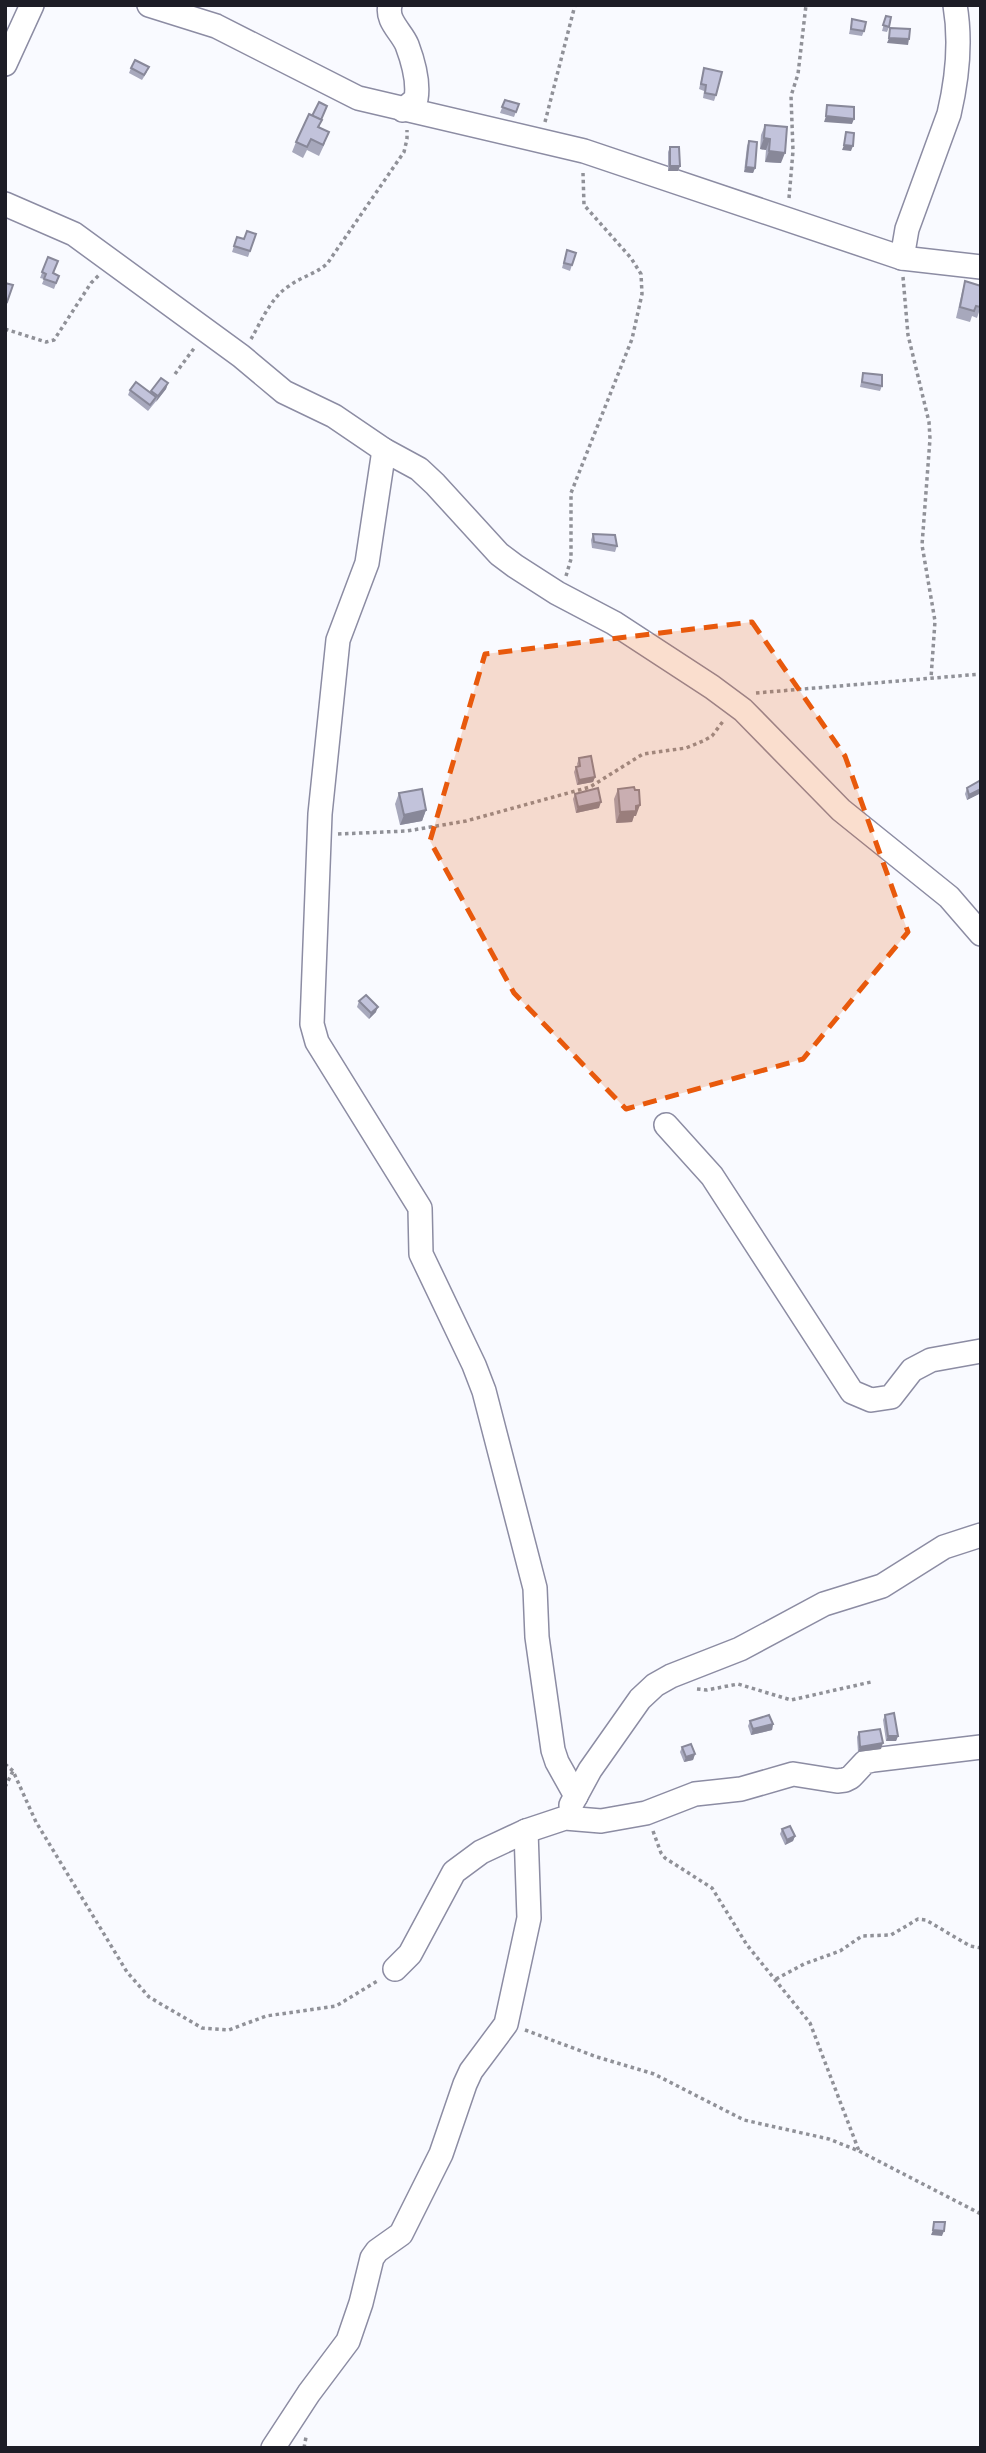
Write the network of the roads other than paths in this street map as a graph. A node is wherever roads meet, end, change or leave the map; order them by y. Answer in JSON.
{"nodes":[{"id":1,"x":32,"y":5,"type":"edge"},
{"id":2,"x":149,"y":5,"type":"edge"},
{"id":3,"x":390,"y":5,"type":"edge"},
{"id":4,"x":955,"y":5,"type":"edge"},
{"id":5,"x":5,"y":64,"type":"edge"},
{"id":6,"x":404,"y":110,"type":"junction"},
{"id":7,"x":5,"y":204,"type":"edge"},
{"id":8,"x":902,"y":258,"type":"junction"},
{"id":9,"x":981,"y":267,"type":"edge"},
{"id":10,"x":384,"y":450,"type":"junction"},
{"id":11,"x":981,"y":934,"type":"edge"},
{"id":12,"x":666,"y":1125,"type":"dead end"},
{"id":13,"x":981,"y":1351,"type":"edge"},
{"id":14,"x":981,"y":1535,"type":"edge"},
{"id":15,"x":981,"y":1747,"type":"edge"},
{"id":16,"x":576,"y":1796,"type":"junction"},
{"id":17,"x":565,"y":1818,"type":"junction"},
{"id":18,"x":526,"y":1831,"type":"junction"},
{"id":19,"x":395,"y":1969,"type":"road end"},
{"id":20,"x":274,"y":2448,"type":"edge"}],
"edges":[{"from":1,"to":5,"type":"street"},
{"from":2,"to":6,"type":"street"},
{"from":3,"to":6,"type":"street"},
{"from":4,"to":8,"type":"street"},
{"from":6,"to":8,"type":"street"},
{"from":7,"to":10,"type":"street"},
{"from":8,"to":9,"type":"street"},
{"from":10,"to":11,"type":"street"},
{"from":10,"to":16,"type":"street"},
{"from":12,"to":13,"type":"street"},
{"from":14,"to":16,"type":"street"},
{"from":15,"to":17,"type":"street"},
{"from":16,"to":17,"type":"street"},
{"from":17,"to":18,"type":"street"},
{"from":18,"to":19,"type":"street"},
{"from":18,"to":20,"type":"street"}]}
